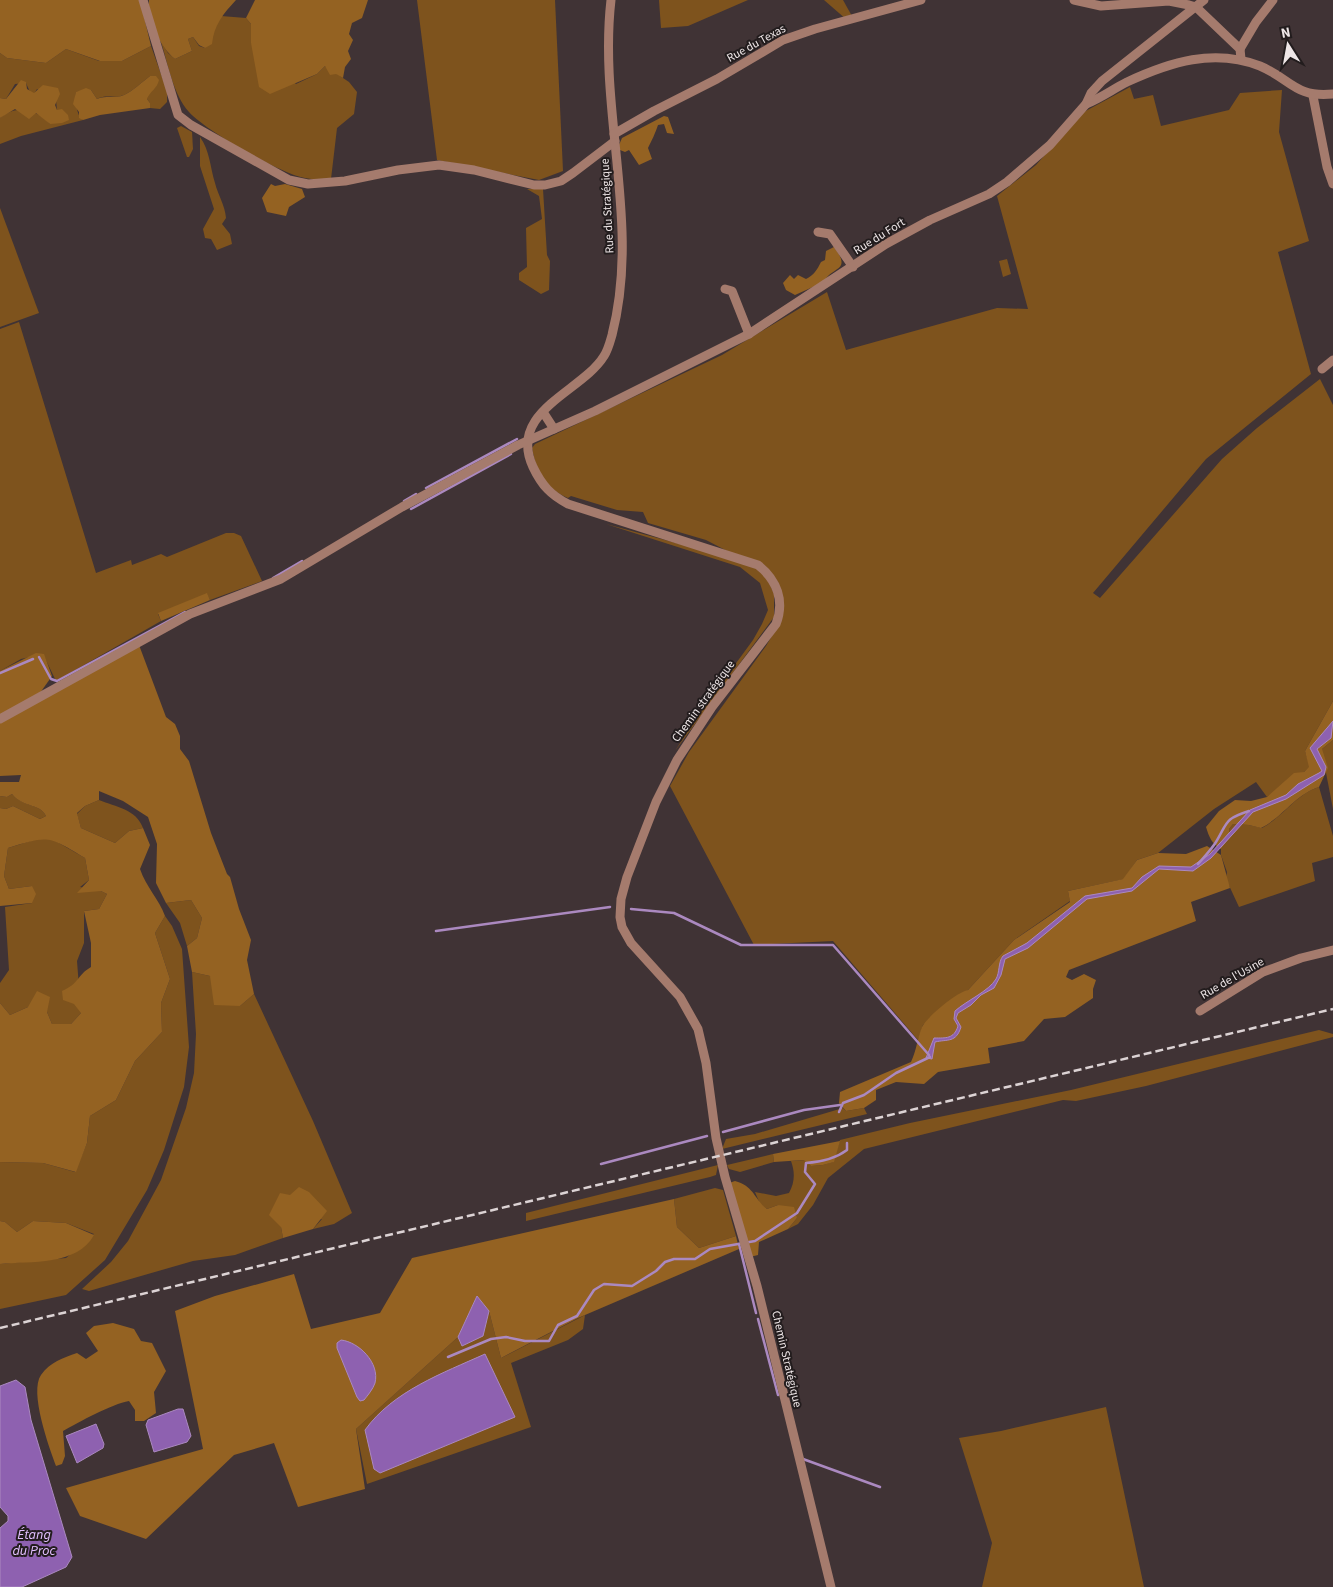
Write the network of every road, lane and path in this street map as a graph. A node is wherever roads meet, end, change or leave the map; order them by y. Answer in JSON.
{"nodes":[{"id":1,"x":143,"y":0,"type":"edge"},
{"id":2,"x":611,"y":0,"type":"edge"},
{"id":3,"x":921,"y":0,"type":"edge"},
{"id":4,"x":1074,"y":0,"type":"edge"},
{"id":5,"x":1204,"y":0,"type":"edge"},
{"id":6,"x":1273,"y":0,"type":"edge"},
{"id":7,"x":1196,"y":7,"type":"junction"},
{"id":8,"x":1240,"y":49,"type":"junction"},
{"id":9,"x":1241,"y":59,"type":"junction"},
{"id":10,"x":1333,"y":94,"type":"edge"},
{"id":11,"x":1313,"y":96,"type":"junction"},
{"id":12,"x":1086,"y":104,"type":"junction"},
{"id":13,"x":615,"y":138,"type":"junction"},
{"id":14,"x":1333,"y":184,"type":"edge"},
{"id":15,"x":818,"y":232,"type":"dead end"},
{"id":16,"x":853,"y":267,"type":"junction"},
{"id":17,"x":724,"y":289,"type":"dead end"},
{"id":18,"x":748,"y":334,"type":"junction"},
{"id":19,"x":1333,"y":360,"type":"edge"},
{"id":20,"x":1322,"y":369,"type":"dead end"},
{"id":21,"x":543,"y":412,"type":"junction"},
{"id":22,"x":554,"y":429,"type":"junction"},
{"id":23,"x":528,"y":441,"type":"junction"},
{"id":24,"x":0,"y":719,"type":"edge"},
{"id":25,"x":1333,"y":950,"type":"edge"},
{"id":26,"x":1200,"y":1011,"type":"dead end"},
{"id":27,"x":716,"y":1138,"type":"joint"},
{"id":28,"x":831,"y":1587,"type":"edge"}],
"edges":[{"from":1,"to":13,"type":"street","name":"Rue du Texas"},
{"from":2,"to":13,"type":"street","name":"Rue du Stratégique"},
{"from":3,"to":13,"type":"street","name":"Rue du Texas"},
{"from":4,"to":7,"type":"street"},
{"from":5,"to":7,"type":"street","name":"Rue du Fort"},
{"from":6,"to":8,"type":"street"},
{"from":7,"to":8,"type":"street"},
{"from":7,"to":12,"type":"street","name":"Rue du Fort"},
{"from":8,"to":9,"type":"street"},
{"from":9,"to":11,"type":"street"},
{"from":9,"to":12,"type":"street"},
{"from":10,"to":11,"type":"street"},
{"from":11,"to":14,"type":"street"},
{"from":12,"to":16,"type":"street","name":"Rue du Fort"},
{"from":13,"to":21,"type":"street","name":"Rue du Stratégique"},
{"from":15,"to":16,"type":"street"},
{"from":16,"to":18,"type":"street","name":"Rue du Fort"},
{"from":17,"to":18,"type":"street"},
{"from":18,"to":22,"type":"street","name":"Rue du Fort"},
{"from":19,"to":20,"type":"street"},
{"from":21,"to":22,"type":"street"},
{"from":21,"to":23,"type":"street","name":"Rue du Stratégique"},
{"from":22,"to":23,"type":"street","name":"Rue du Fort"},
{"from":23,"to":24,"type":"street","name":"Rue du Fort"},
{"from":23,"to":27,"type":"street","name":"Chemin stratégique"},
{"from":25,"to":26,"type":"street","name":"Rue de l'Usine"},
{"from":27,"to":28,"type":"street","name":"Chemin Stratégique"}]}
